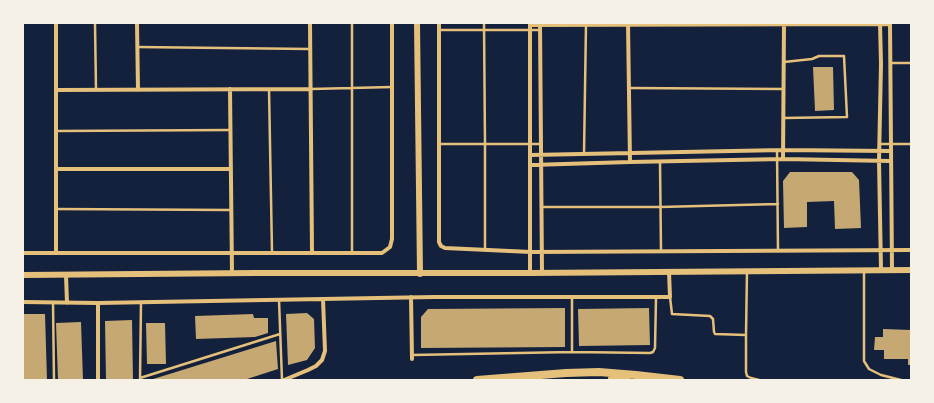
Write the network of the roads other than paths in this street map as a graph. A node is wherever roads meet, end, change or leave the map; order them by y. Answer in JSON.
{"nodes":[{"id":1,"x":56,"y":23,"type":"edge"},
{"id":2,"x":95,"y":23,"type":"edge"},
{"id":3,"x":137,"y":23,"type":"edge"},
{"id":4,"x":310,"y":23,"type":"edge"},
{"id":5,"x":352,"y":23,"type":"edge"},
{"id":6,"x":392,"y":23,"type":"edge"},
{"id":7,"x":417,"y":23,"type":"edge"},
{"id":8,"x":439,"y":23,"type":"edge"},
{"id":9,"x":484,"y":23,"type":"edge"},
{"id":10,"x":628,"y":23,"type":"edge"},
{"id":11,"x":880,"y":23,"type":"edge"},
{"id":12,"x":530,"y":24,"type":"edge"},
{"id":13,"x":540,"y":24,"type":"edge"},
{"id":14,"x":586,"y":24,"type":"junction"},
{"id":15,"x":784,"y":24,"type":"edge"},
{"id":16,"x":890,"y":24,"type":"edge"},
{"id":17,"x":439,"y":30,"type":"junction"},
{"id":18,"x":484,"y":30,"type":"junction"},
{"id":19,"x":530,"y":30,"type":"junction"},
{"id":20,"x":540,"y":30,"type":"junction"},
{"id":21,"x":137,"y":48,"type":"junction"},
{"id":22,"x":310,"y":49,"type":"junction"},
{"id":23,"x":784,"y":63,"type":"junction"},
{"id":24,"x":911,"y":63,"type":"edge"},
{"id":25,"x":890,"y":64,"type":"junction"},
{"id":26,"x":392,"y":87,"type":"junction"},
{"id":27,"x":352,"y":88,"type":"junction"},
{"id":28,"x":629,"y":88,"type":"junction"},
{"id":29,"x":230,"y":89,"type":"junction"},
{"id":30,"x":269,"y":89,"type":"junction"},
{"id":31,"x":311,"y":89,"type":"junction"},
{"id":32,"x":783,"y":89,"type":"junction"},
{"id":33,"x":56,"y":90,"type":"junction"},
{"id":34,"x":96,"y":90,"type":"junction"},
{"id":35,"x":138,"y":90,"type":"junction"},
{"id":36,"x":783,"y":118,"type":"junction"},
{"id":37,"x":230,"y":130,"type":"junction"},
{"id":38,"x":56,"y":131,"type":"junction"},
{"id":39,"x":531,"y":143,"type":"junction"},
{"id":40,"x":440,"y":144,"type":"junction"},
{"id":41,"x":486,"y":144,"type":"junction"},
{"id":42,"x":540,"y":144,"type":"junction"},
{"id":43,"x":880,"y":144,"type":"junction"},
{"id":44,"x":890,"y":144,"type":"junction"},
{"id":45,"x":911,"y":144,"type":"edge"},
{"id":46,"x":777,"y":150,"type":"junction"},
{"id":47,"x":783,"y":150,"type":"junction"},
{"id":48,"x":879,"y":151,"type":"junction"},
{"id":49,"x":890,"y":151,"type":"junction"},
{"id":50,"x":630,"y":152,"type":"junction"},
{"id":51,"x":584,"y":154,"type":"junction"},
{"id":52,"x":531,"y":155,"type":"junction"},
{"id":53,"x":541,"y":155,"type":"junction"},
{"id":54,"x":777,"y":159,"type":"junction"},
{"id":55,"x":783,"y":159,"type":"junction"},
{"id":56,"x":660,"y":161,"type":"junction"},
{"id":57,"x":879,"y":161,"type":"junction"},
{"id":58,"x":890,"y":161,"type":"junction"},
{"id":59,"x":630,"y":162,"type":"junction"},
{"id":60,"x":541,"y":165,"type":"junction"},
{"id":61,"x":531,"y":166,"type":"junction"},
{"id":62,"x":56,"y":169,"type":"junction"},
{"id":63,"x":230,"y":169,"type":"junction"},
{"id":64,"x":778,"y":204,"type":"junction"},
{"id":65,"x":541,"y":207,"type":"junction"},
{"id":66,"x":660,"y":207,"type":"junction"},
{"id":67,"x":56,"y":209,"type":"junction"},
{"id":68,"x":231,"y":210,"type":"junction"},
{"id":69,"x":485,"y":250,"type":"junction"},
{"id":70,"x":881,"y":250,"type":"junction"},
{"id":71,"x":892,"y":250,"type":"junction"},
{"id":72,"x":911,"y":250,"type":"edge"},
{"id":73,"x":661,"y":251,"type":"junction"},
{"id":74,"x":778,"y":251,"type":"junction"},
{"id":75,"x":231,"y":252,"type":"junction"},
{"id":76,"x":272,"y":252,"type":"junction"},
{"id":77,"x":312,"y":252,"type":"junction"},
{"id":78,"x":352,"y":252,"type":"junction"},
{"id":79,"x":530,"y":252,"type":"junction"},
{"id":80,"x":542,"y":252,"type":"junction"},
{"id":81,"x":23,"y":253,"type":"edge"},
{"id":82,"x":56,"y":253,"type":"junction"},
{"id":83,"x":864,"y":270,"type":"junction"},
{"id":84,"x":882,"y":270,"type":"junction"},
{"id":85,"x":892,"y":270,"type":"junction"},
{"id":86,"x":911,"y":270,"type":"edge"},
{"id":87,"x":747,"y":271,"type":"junction"},
{"id":88,"x":669,"y":272,"type":"junction"},
{"id":89,"x":232,"y":273,"type":"junction"},
{"id":90,"x":542,"y":273,"type":"junction"},
{"id":91,"x":420,"y":274,"type":"junction"},
{"id":92,"x":530,"y":274,"type":"junction"},
{"id":93,"x":23,"y":275,"type":"edge"},
{"id":94,"x":66,"y":275,"type":"junction"},
{"id":95,"x":411,"y":297,"type":"junction"},
{"id":96,"x":572,"y":297,"type":"junction"},
{"id":97,"x":670,"y":297,"type":"junction"},
{"id":98,"x":656,"y":298,"type":"junction"},
{"id":99,"x":323,"y":299,"type":"junction"},
{"id":100,"x":279,"y":300,"type":"junction"},
{"id":101,"x":23,"y":302,"type":"edge"},
{"id":102,"x":141,"y":302,"type":"junction"},
{"id":103,"x":53,"y":303,"type":"junction"},
{"id":104,"x":67,"y":303,"type":"junction"},
{"id":105,"x":98,"y":303,"type":"junction"},
{"id":106,"x":280,"y":334,"type":"junction"},
{"id":107,"x":746,"y":335,"type":"junction"},
{"id":108,"x":572,"y":352,"type":"junction"},
{"id":109,"x":412,"y":357,"type":"joint"},
{"id":110,"x":566,"y":372,"type":"junction"},
{"id":111,"x":140,"y":379,"type":"edge"},
{"id":112,"x":54,"y":380,"type":"edge"},
{"id":113,"x":98,"y":380,"type":"edge"},
{"id":114,"x":283,"y":380,"type":"edge"},
{"id":115,"x":478,"y":380,"type":"edge"},
{"id":116,"x":626,"y":380,"type":"edge"},
{"id":117,"x":680,"y":380,"type":"edge"},
{"id":118,"x":759,"y":380,"type":"edge"},
{"id":119,"x":901,"y":380,"type":"edge"}],
"edges":[{"from":1,"to":33,"type":"street"},
{"from":2,"to":34,"type":"lane"},
{"from":3,"to":21,"type":"street"},
{"from":4,"to":22,"type":"street"},
{"from":5,"to":27,"type":"lane"},
{"from":6,"to":26,"type":"street"},
{"from":7,"to":91,"type":"street"},
{"from":8,"to":17,"type":"street"},
{"from":9,"to":18,"type":"lane"},
{"from":10,"to":14,"type":"street"},
{"from":10,"to":15,"type":"street"},
{"from":10,"to":28,"type":"street"},
{"from":11,"to":15,"type":"street"},
{"from":11,"to":16,"type":"street"},
{"from":11,"to":43,"type":"street"},
{"from":12,"to":13,"type":"street"},
{"from":12,"to":19,"type":"street"},
{"from":13,"to":14,"type":"street"},
{"from":13,"to":20,"type":"street"},
{"from":14,"to":51,"type":"lane"},
{"from":15,"to":23,"type":"street"},
{"from":16,"to":25,"type":"street"},
{"from":17,"to":18,"type":"lane"},
{"from":17,"to":40,"type":"street"},
{"from":18,"to":19,"type":"lane"},
{"from":18,"to":41,"type":"lane"},
{"from":19,"to":20,"type":"lane"},
{"from":19,"to":39,"type":"street"},
{"from":20,"to":42,"type":"street"},
{"from":21,"to":22,"type":"lane"},
{"from":21,"to":35,"type":"street"},
{"from":22,"to":31,"type":"street"},
{"from":23,"to":32,"type":"street"},
{"from":23,"to":36,"type":"lane"},
{"from":24,"to":25,"type":"lane"},
{"from":25,"to":44,"type":"street"},
{"from":26,"to":27,"type":"lane"},
{"from":26,"to":78,"type":"street"},
{"from":27,"to":31,"type":"lane"},
{"from":27,"to":78,"type":"lane"},
{"from":28,"to":32,"type":"lane"},
{"from":28,"to":50,"type":"street"},
{"from":29,"to":30,"type":"street"},
{"from":29,"to":35,"type":"street"},
{"from":29,"to":37,"type":"street"},
{"from":30,"to":31,"type":"street"},
{"from":30,"to":76,"type":"lane"},
{"from":31,"to":77,"type":"street"},
{"from":32,"to":36,"type":"street"},
{"from":33,"to":34,"type":"street"},
{"from":33,"to":38,"type":"street"},
{"from":34,"to":35,"type":"street"},
{"from":36,"to":47,"type":"street"},
{"from":37,"to":38,"type":"lane"},
{"from":37,"to":63,"type":"street"},
{"from":38,"to":62,"type":"street"},
{"from":39,"to":41,"type":"lane"},
{"from":39,"to":42,"type":"lane"},
{"from":39,"to":52,"type":"street"},
{"from":40,"to":41,"type":"lane"},
{"from":40,"to":69,"type":"street"},
{"from":41,"to":69,"type":"lane"},
{"from":42,"to":53,"type":"street"},
{"from":43,"to":44,"type":"lane"},
{"from":43,"to":48,"type":"street"},
{"from":44,"to":45,"type":"lane"},
{"from":44,"to":49,"type":"street"},
{"from":46,"to":47,"type":"street"},
{"from":46,"to":50,"type":"street"},
{"from":46,"to":54,"type":"lane"},
{"from":47,"to":48,"type":"street"},
{"from":47,"to":55,"type":"street"},
{"from":48,"to":49,"type":"street"},
{"from":48,"to":57,"type":"street"},
{"from":49,"to":58,"type":"street"},
{"from":50,"to":51,"type":"street"},
{"from":50,"to":59,"type":"street"},
{"from":51,"to":53,"type":"street"},
{"from":52,"to":53,"type":"street"},
{"from":52,"to":61,"type":"street"},
{"from":53,"to":60,"type":"street"},
{"from":54,"to":55,"type":"street"},
{"from":54,"to":56,"type":"street"},
{"from":54,"to":64,"type":"lane"},
{"from":55,"to":57,"type":"street"},
{"from":56,"to":59,"type":"street"},
{"from":56,"to":66,"type":"lane"},
{"from":57,"to":58,"type":"street"},
{"from":57,"to":70,"type":"street"},
{"from":58,"to":71,"type":"street"},
{"from":59,"to":60,"type":"street"},
{"from":60,"to":61,"type":"street"},
{"from":60,"to":65,"type":"street"},
{"from":61,"to":79,"type":"street"},
{"from":62,"to":63,"type":"street"},
{"from":62,"to":67,"type":"street"},
{"from":63,"to":68,"type":"street"},
{"from":64,"to":66,"type":"lane"},
{"from":64,"to":74,"type":"lane"},
{"from":65,"to":66,"type":"lane"},
{"from":65,"to":80,"type":"street"},
{"from":66,"to":73,"type":"lane"},
{"from":67,"to":68,"type":"lane"},
{"from":67,"to":82,"type":"street"},
{"from":68,"to":75,"type":"street"},
{"from":69,"to":79,"type":"street"},
{"from":70,"to":71,"type":"street"},
{"from":70,"to":74,"type":"street"},
{"from":70,"to":84,"type":"street"},
{"from":71,"to":72,"type":"street"},
{"from":71,"to":85,"type":"street"},
{"from":73,"to":74,"type":"street"},
{"from":73,"to":80,"type":"street"},
{"from":75,"to":76,"type":"street"},
{"from":75,"to":82,"type":"street"},
{"from":75,"to":89,"type":"street"},
{"from":76,"to":77,"type":"street"},
{"from":77,"to":78,"type":"street"},
{"from":79,"to":80,"type":"street"},
{"from":79,"to":92,"type":"street"},
{"from":80,"to":90,"type":"street"},
{"from":81,"to":82,"type":"street"},
{"from":83,"to":84,"type":"street"},
{"from":83,"to":87,"type":"street"},
{"from":83,"to":119,"type":"lane"},
{"from":84,"to":85,"type":"street"},
{"from":85,"to":86,"type":"street"},
{"from":87,"to":88,"type":"street"},
{"from":87,"to":107,"type":"lane"},
{"from":88,"to":90,"type":"street"},
{"from":88,"to":97,"type":"street"},
{"from":89,"to":91,"type":"street"},
{"from":89,"to":94,"type":"street"},
{"from":90,"to":92,"type":"street"},
{"from":91,"to":92,"type":"street"},
{"from":93,"to":94,"type":"street"},
{"from":94,"to":104,"type":"street"},
{"from":95,"to":96,"type":"street"},
{"from":95,"to":99,"type":"street"},
{"from":95,"to":109,"type":"street"},
{"from":96,"to":98,"type":"street"},
{"from":96,"to":108,"type":"lane"},
{"from":97,"to":98,"type":"street"},
{"from":97,"to":107,"type":"lane"},
{"from":98,"to":108,"type":"lane"},
{"from":99,"to":100,"type":"street"},
{"from":99,"to":114,"type":"street"},
{"from":100,"to":102,"type":"street"},
{"from":100,"to":106,"type":"lane"},
{"from":101,"to":103,"type":"street"},
{"from":102,"to":105,"type":"street"},
{"from":102,"to":111,"type":"lane"},
{"from":103,"to":104,"type":"street"},
{"from":103,"to":112,"type":"lane"},
{"from":104,"to":105,"type":"street"},
{"from":105,"to":113,"type":"street"},
{"from":106,"to":111,"type":"lane"},
{"from":106,"to":114,"type":"lane"},
{"from":107,"to":118,"type":"lane"},
{"from":108,"to":109,"type":"lane"},
{"from":110,"to":115,"type":"main road"},
{"from":110,"to":116,"type":"main road"},
{"from":110,"to":117,"type":"main road"}]}
